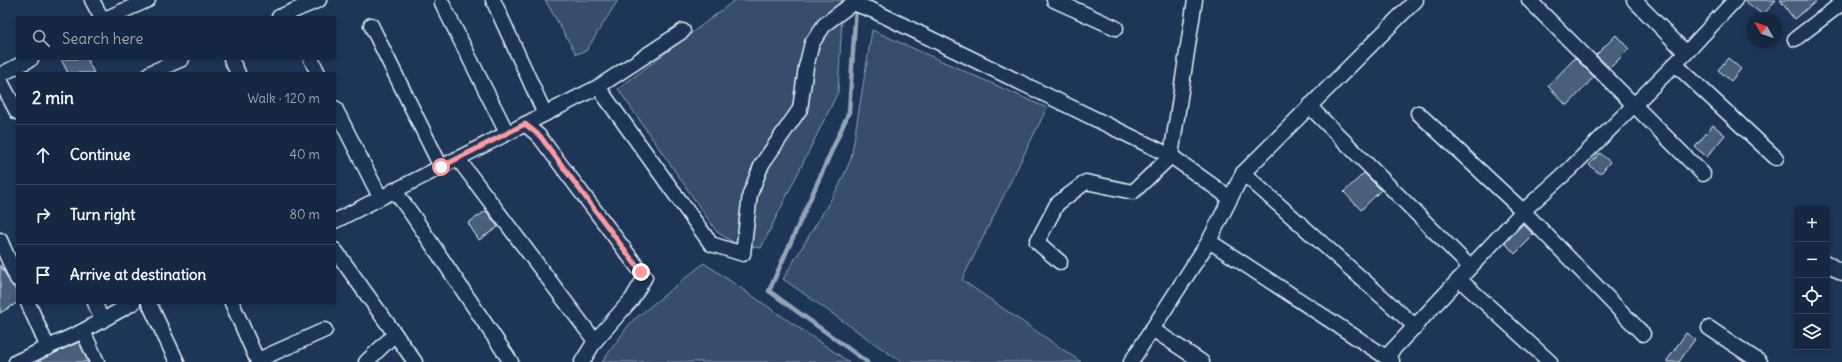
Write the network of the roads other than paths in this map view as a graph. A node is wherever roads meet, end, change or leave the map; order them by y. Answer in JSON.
{"nodes":[{"id":1,"x":92,"y":0,"type":"edge"},
{"id":2,"x":148,"y":0,"type":"edge"},
{"id":3,"x":319,"y":0,"type":"edge"},
{"id":4,"x":493,"y":0,"type":"edge"},
{"id":5,"x":1054,"y":0,"type":"edge"},
{"id":6,"x":1195,"y":0,"type":"edge"},
{"id":7,"x":1416,"y":0,"type":"edge"},
{"id":8,"x":1530,"y":0,"type":"edge"},
{"id":9,"x":1634,"y":0,"type":"edge"},
{"id":10,"x":1734,"y":0,"type":"edge"},
{"id":11,"x":442,"y":3,"type":"dead end"},
{"id":12,"x":1842,"y":3,"type":"edge"},
{"id":13,"x":866,"y":5,"type":"edge"},
{"id":14,"x":100,"y":16,"type":"edge"},
{"id":15,"x":111,"y":16,"type":"edge"},
{"id":16,"x":281,"y":16,"type":"edge"},
{"id":17,"x":371,"y":25,"type":"dead end"},
{"id":18,"x":1116,"y":28,"type":"dead end"},
{"id":19,"x":683,"y":31,"type":"dead end"},
{"id":20,"x":1795,"y":39,"type":"dead end"},
{"id":21,"x":1686,"y":53,"type":"junction"},
{"id":22,"x":29,"y":60,"type":"edge"},
{"id":23,"x":180,"y":60,"type":"edge"},
{"id":24,"x":232,"y":60,"type":"edge"},
{"id":25,"x":311,"y":60,"type":"edge"},
{"id":26,"x":1675,"y":64,"type":"junction"},
{"id":27,"x":152,"y":72,"type":"edge"},
{"id":28,"x":238,"y":72,"type":"edge"},
{"id":29,"x":317,"y":72,"type":"edge"},
{"id":30,"x":0,"y":75,"type":"edge"},
{"id":31,"x":0,"y":80,"type":"edge"},
{"id":32,"x":598,"y":87,"type":"junction"},
{"id":33,"x":1309,"y":106,"type":"junction"},
{"id":34,"x":1634,"y":106,"type":"junction"},
{"id":35,"x":16,"y":110,"type":"edge"},
{"id":36,"x":336,"y":110,"type":"edge"},
{"id":37,"x":1418,"y":112,"type":"dead end"},
{"id":38,"x":545,"y":114,"type":"junction"},
{"id":39,"x":525,"y":124,"type":"junction"},
{"id":40,"x":507,"y":133,"type":"junction"},
{"id":41,"x":1171,"y":156,"type":"junction"},
{"id":42,"x":1776,"y":158,"type":"dead end"},
{"id":43,"x":458,"y":159,"type":"junction"},
{"id":44,"x":441,"y":167,"type":"junction"},
{"id":45,"x":1242,"y":173,"type":"junction"},
{"id":46,"x":1703,"y":174,"type":"dead end"},
{"id":47,"x":394,"y":190,"type":"junction"},
{"id":48,"x":380,"y":197,"type":"junction"},
{"id":49,"x":1230,"y":198,"type":"junction"},
{"id":50,"x":1523,"y":211,"type":"junction"},
{"id":51,"x":336,"y":220,"type":"edge"},
{"id":52,"x":0,"y":240,"type":"edge"},
{"id":53,"x":1209,"y":241,"type":"junction"},
{"id":54,"x":336,"y":251,"type":"edge"},
{"id":55,"x":1060,"y":262,"type":"dead end"},
{"id":56,"x":1830,"y":265,"type":"edge"},
{"id":57,"x":1470,"y":267,"type":"junction"},
{"id":58,"x":1842,"y":274,"type":"edge"},
{"id":59,"x":16,"y":277,"type":"edge"},
{"id":60,"x":1459,"y":280,"type":"junction"},
{"id":61,"x":28,"y":304,"type":"edge"},
{"id":62,"x":95,"y":304,"type":"edge"},
{"id":63,"x":131,"y":304,"type":"edge"},
{"id":64,"x":149,"y":304,"type":"edge"},
{"id":65,"x":232,"y":304,"type":"edge"},
{"id":66,"x":102,"y":321,"type":"junction"},
{"id":67,"x":1416,"y":327,"type":"junction"},
{"id":68,"x":1709,"y":328,"type":"dead end"},
{"id":69,"x":1152,"y":329,"type":"junction"},
{"id":70,"x":325,"y":330,"type":"dead end"},
{"id":71,"x":83,"y":331,"type":"junction"},
{"id":72,"x":395,"y":334,"type":"junction"},
{"id":73,"x":1643,"y":334,"type":"dead end"},
{"id":74,"x":595,"y":341,"type":"junction"},
{"id":75,"x":48,"y":348,"type":"junction"},
{"id":76,"x":1390,"y":360,"type":"edge"},
{"id":77,"x":258,"y":361,"type":"edge"},
{"id":78,"x":16,"y":362,"type":"edge"},
{"id":79,"x":97,"y":362,"type":"edge"},
{"id":80,"x":177,"y":362,"type":"edge"},
{"id":81,"x":366,"y":362,"type":"edge"},
{"id":82,"x":415,"y":362,"type":"edge"},
{"id":83,"x":511,"y":362,"type":"edge"},
{"id":84,"x":582,"y":362,"type":"edge"},
{"id":85,"x":1131,"y":362,"type":"edge"},
{"id":86,"x":1202,"y":362,"type":"edge"},
{"id":87,"x":1550,"y":362,"type":"edge"},
{"id":88,"x":1760,"y":362,"type":"edge"}],
"edges":[{"from":1,"to":14,"type":"street"},
{"from":2,"to":15,"type":"street"},
{"from":3,"to":16,"type":"street"},
{"from":4,"to":38,"type":"street"},
{"from":5,"to":18,"type":"street"},
{"from":6,"to":41,"type":"street"},
{"from":7,"to":33,"type":"street"},
{"from":8,"to":34,"type":"street"},
{"from":9,"to":21,"type":"street"},
{"from":10,"to":21,"type":"street"},
{"from":11,"to":40,"type":"street"},
{"from":12,"to":20,"type":"street"},
{"from":13,"to":32,"type":"street"},
{"from":13,"to":41,"type":"street"},
{"from":17,"to":44,"type":"street"},
{"from":19,"to":32,"type":"street"},
{"from":21,"to":26,"type":"street"},
{"from":22,"to":30,"type":"street"},
{"from":23,"to":27,"type":"street"},
{"from":24,"to":28,"type":"street"},
{"from":25,"to":29,"type":"street"},
{"from":26,"to":34,"type":"street"},
{"from":26,"to":42,"type":"street"},
{"from":31,"to":35,"type":"street"},
{"from":32,"to":38,"type":"street"},
{"from":33,"to":45,"type":"street"},
{"from":33,"to":57,"type":"street"},
{"from":34,"to":46,"type":"street"},
{"from":34,"to":50,"type":"street"},
{"from":36,"to":48,"type":"street"},
{"from":37,"to":50,"type":"street"},
{"from":38,"to":39,"type":"street"},
{"from":39,"to":40,"type":"street"},
{"from":39,"to":74,"type":"street"},
{"from":40,"to":43,"type":"street"},
{"from":41,"to":49,"type":"street"},
{"from":41,"to":55,"type":"street"},
{"from":43,"to":44,"type":"street"},
{"from":43,"to":74,"type":"street"},
{"from":44,"to":47,"type":"street"},
{"from":45,"to":49,"type":"street"},
{"from":45,"to":67,"type":"street"},
{"from":47,"to":48,"type":"street"},
{"from":47,"to":83,"type":"street"},
{"from":48,"to":51,"type":"street"},
{"from":49,"to":53,"type":"street"},
{"from":50,"to":57,"type":"street"},
{"from":50,"to":73,"type":"street"},
{"from":52,"to":59,"type":"street"},
{"from":53,"to":69,"type":"street"},
{"from":53,"to":76,"type":"street"},
{"from":54,"to":72,"type":"street"},
{"from":56,"to":58,"type":"street"},
{"from":57,"to":60,"type":"street"},
{"from":60,"to":67,"type":"street"},
{"from":60,"to":87,"type":"street"},
{"from":61,"to":75,"type":"street"},
{"from":62,"to":66,"type":"street"},
{"from":63,"to":66,"type":"street"},
{"from":64,"to":80,"type":"street"},
{"from":65,"to":77,"type":"street"},
{"from":66,"to":71,"type":"street"},
{"from":67,"to":76,"type":"street"},
{"from":68,"to":88,"type":"street"},
{"from":69,"to":85,"type":"street"},
{"from":69,"to":86,"type":"street"},
{"from":70,"to":77,"type":"street"},
{"from":71,"to":75,"type":"street"},
{"from":71,"to":79,"type":"street"},
{"from":72,"to":81,"type":"street"},
{"from":72,"to":82,"type":"street"},
{"from":74,"to":84,"type":"street"},
{"from":75,"to":78,"type":"street"}]}
